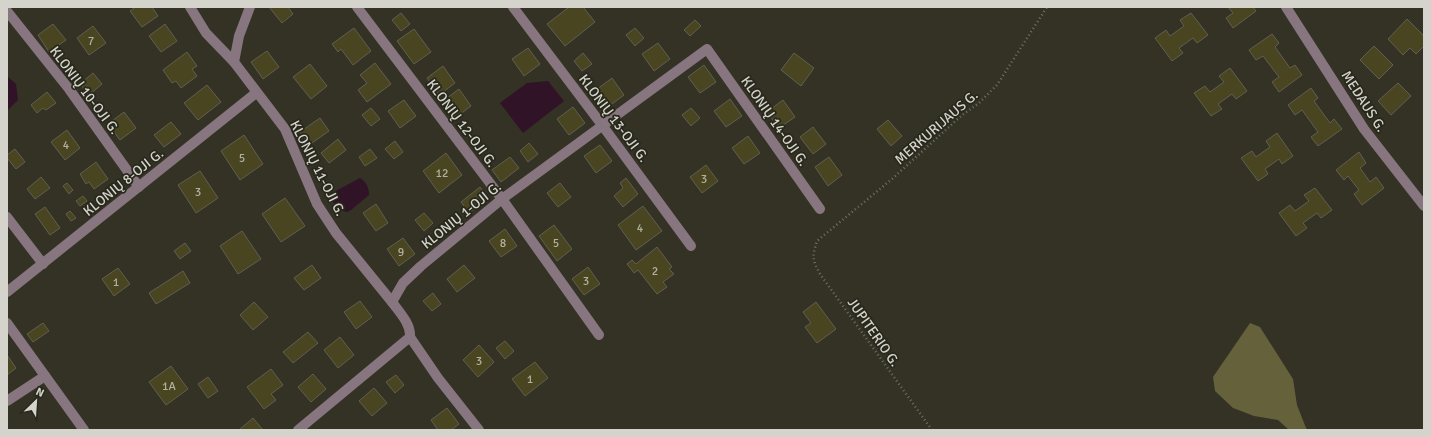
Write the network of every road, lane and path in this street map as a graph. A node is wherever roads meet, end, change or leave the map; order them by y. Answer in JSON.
{"nodes":[{"id":1,"x":190,"y":7,"type":"edge"},
{"id":2,"x":250,"y":7,"type":"edge"},
{"id":3,"x":357,"y":7,"type":"edge"},
{"id":4,"x":513,"y":7,"type":"edge"},
{"id":5,"x":1047,"y":7,"type":"edge"},
{"id":6,"x":1286,"y":7,"type":"edge"},
{"id":7,"x":7,"y":11,"type":"edge"},
{"id":8,"x":707,"y":50,"type":"joint"},
{"id":9,"x":234,"y":62,"type":"junction"},
{"id":10,"x":256,"y":93,"type":"junction"},
{"id":11,"x":602,"y":125,"type":"junction"},
{"id":12,"x":139,"y":187,"type":"junction"},
{"id":13,"x":502,"y":199,"type":"junction"},
{"id":14,"x":1424,"y":206,"type":"edge"},
{"id":15,"x":820,"y":209,"type":"dead end"},
{"id":16,"x":7,"y":217,"type":"edge"},
{"id":17,"x":817,"y":241,"type":"joint"},
{"id":18,"x":691,"y":246,"type":"dead end"},
{"id":19,"x":43,"y":264,"type":"junction"},
{"id":20,"x":7,"y":292,"type":"edge"},
{"id":21,"x":392,"y":302,"type":"junction"},
{"id":22,"x":7,"y":323,"type":"edge"},
{"id":23,"x":599,"y":335,"type":"dead end"},
{"id":24,"x":410,"y":337,"type":"junction"},
{"id":25,"x":45,"y":376,"type":"junction"},
{"id":26,"x":7,"y":401,"type":"edge"},
{"id":27,"x":84,"y":430,"type":"edge"},
{"id":28,"x":298,"y":430,"type":"edge"},
{"id":29,"x":479,"y":430,"type":"edge"},
{"id":30,"x":932,"y":430,"type":"edge"}],
"edges":[{"from":1,"to":9,"type":"street","name":"KLONIŲ 11-OJI G."},
{"from":2,"to":9,"type":"street"},
{"from":3,"to":13,"type":"street","name":"KLONIŲ 12-OJI G."},
{"from":4,"to":11,"type":"street","name":"KLONIŲ 13-OJI G."},
{"from":5,"to":17,"type":"path","name":"MERKURIJAUS G."},
{"from":6,"to":14,"type":"street","name":"MEDAUS G."},
{"from":7,"to":12,"type":"street","name":"KLONIŲ 10-OJI G."},
{"from":8,"to":11,"type":"street","name":"KLONIŲ 1-OJI G."},
{"from":8,"to":15,"type":"street","name":"KLONIŲ 14-OJI G."},
{"from":9,"to":10,"type":"street","name":"KLONIŲ 11-OJI G."},
{"from":10,"to":12,"type":"street","name":"KLONIŲ 8-OJI G."},
{"from":10,"to":21,"type":"street","name":"KLONIŲ 11-OJI G."},
{"from":11,"to":13,"type":"street","name":"KLONIŲ 1-OJI G."},
{"from":11,"to":18,"type":"street","name":"KLONIŲ 13-OJI G."},
{"from":12,"to":19,"type":"street","name":"KLONIŲ 8-OJI G."},
{"from":13,"to":21,"type":"street","name":"KLONIŲ 1-OJI G."},
{"from":13,"to":23,"type":"street","name":"KLONIŲ 12-OJI G."},
{"from":16,"to":19,"type":"street"},
{"from":17,"to":30,"type":"path","name":"JUPITERIO G."},
{"from":19,"to":20,"type":"street","name":"KLONIŲ 8-OJI G."},
{"from":21,"to":24,"type":"street"},
{"from":22,"to":25,"type":"street"},
{"from":24,"to":28,"type":"street"},
{"from":24,"to":29,"type":"street"},
{"from":25,"to":26,"type":"street"},
{"from":25,"to":27,"type":"street"}]}
